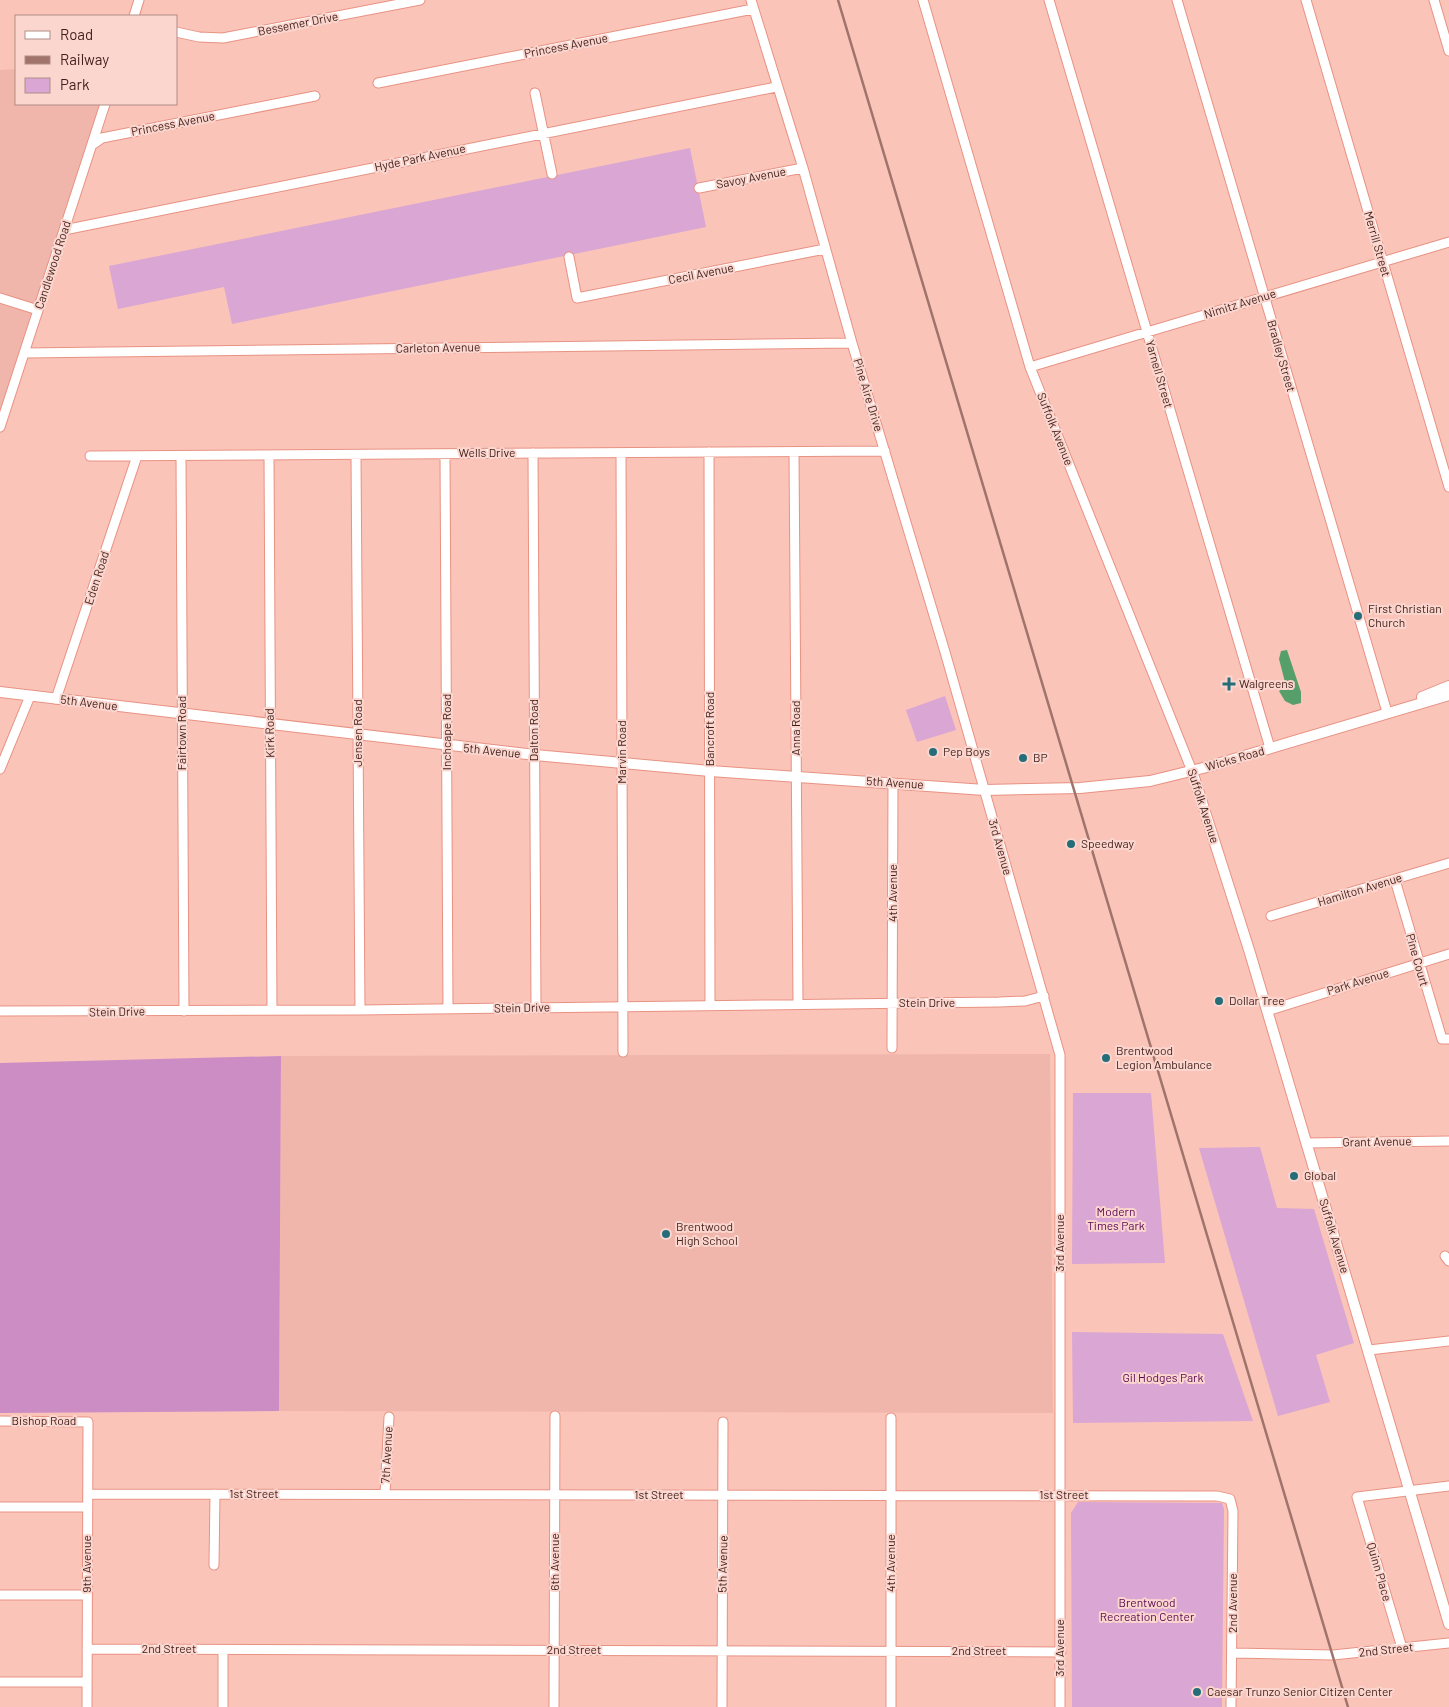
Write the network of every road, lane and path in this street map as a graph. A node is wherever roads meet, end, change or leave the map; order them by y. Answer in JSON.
{"nodes":[{"id":1,"x":139,"y":0,"type":"edge"},
{"id":2,"x":420,"y":0,"type":"edge"},
{"id":3,"x":923,"y":0,"type":"edge"},
{"id":4,"x":1049,"y":0,"type":"edge"},
{"id":5,"x":1177,"y":0,"type":"edge"},
{"id":6,"x":1306,"y":0,"type":"edge"},
{"id":7,"x":1434,"y":0,"type":"edge"},
{"id":8,"x":752,"y":4,"type":"edge"},
{"id":9,"x":134,"y":15,"type":"edge"},
{"id":10,"x":178,"y":32,"type":"edge"},
{"id":11,"x":1449,"y":50,"type":"edge"},
{"id":12,"x":378,"y":83,"type":"dead end"},
{"id":13,"x":776,"y":88,"type":"junction"},
{"id":14,"x":535,"y":93,"type":"dead end"},
{"id":15,"x":315,"y":96,"type":"dead end"},
{"id":16,"x":106,"y":105,"type":"edge"},
{"id":17,"x":543,"y":133,"type":"junction"},
{"id":18,"x":92,"y":145,"type":"junction"},
{"id":19,"x":803,"y":168,"type":"junction"},
{"id":20,"x":552,"y":174,"type":"dead end"},
{"id":21,"x":698,"y":188,"type":"dead end"},
{"id":22,"x":64,"y":230,"type":"junction"},
{"id":23,"x":1449,"y":242,"type":"edge"},
{"id":24,"x":825,"y":249,"type":"junction"},
{"id":25,"x":569,"y":257,"type":"dead end"},
{"id":26,"x":1383,"y":262,"type":"junction"},
{"id":27,"x":1264,"y":297,"type":"junction"},
{"id":28,"x":0,"y":298,"type":"edge"},
{"id":29,"x":38,"y":310,"type":"junction"},
{"id":30,"x":1147,"y":332,"type":"junction"},
{"id":31,"x":852,"y":343,"type":"junction"},
{"id":32,"x":24,"y":354,"type":"junction"},
{"id":33,"x":1030,"y":367,"type":"junction"},
{"id":34,"x":0,"y":427,"type":"edge"},
{"id":35,"x":885,"y":451,"type":"junction"},
{"id":36,"x":709,"y":452,"type":"junction"},
{"id":37,"x":794,"y":452,"type":"junction"},
{"id":38,"x":533,"y":453,"type":"junction"},
{"id":39,"x":621,"y":453,"type":"junction"},
{"id":40,"x":445,"y":454,"type":"junction"},
{"id":41,"x":269,"y":455,"type":"junction"},
{"id":42,"x":356,"y":455,"type":"junction"},
{"id":43,"x":90,"y":456,"type":"dead end"},
{"id":44,"x":137,"y":456,"type":"junction"},
{"id":45,"x":181,"y":456,"type":"junction"},
{"id":46,"x":1449,"y":487,"type":"edge"},
{"id":47,"x":1449,"y":686,"type":"edge"},
{"id":48,"x":0,"y":692,"type":"edge"},
{"id":49,"x":30,"y":696,"type":"junction"},
{"id":50,"x":1447,"y":696,"type":"edge"},
{"id":51,"x":56,"y":699,"type":"junction"},
{"id":52,"x":1387,"y":712,"type":"junction"},
{"id":53,"x":182,"y":714,"type":"junction"},
{"id":54,"x":270,"y":725,"type":"junction"},
{"id":55,"x":358,"y":736,"type":"junction"},
{"id":56,"x":447,"y":746,"type":"junction"},
{"id":57,"x":1270,"y":748,"type":"junction"},
{"id":58,"x":535,"y":755,"type":"junction"},
{"id":59,"x":622,"y":763,"type":"junction"},
{"id":60,"x":0,"y":769,"type":"edge"},
{"id":61,"x":710,"y":771,"type":"junction"},
{"id":62,"x":1192,"y":771,"type":"junction"},
{"id":63,"x":796,"y":776,"type":"junction"},
{"id":64,"x":893,"y":783,"type":"junction"},
{"id":65,"x":985,"y":790,"type":"junction"},
{"id":66,"x":1449,"y":864,"type":"edge"},
{"id":67,"x":1394,"y":880,"type":"junction"},
{"id":68,"x":1271,"y":916,"type":"dead end"},
{"id":69,"x":1449,"y":954,"type":"edge"},
{"id":70,"x":1418,"y":963,"type":"junction"},
{"id":71,"x":1044,"y":996,"type":"junction"},
{"id":72,"x":892,"y":1003,"type":"junction"},
{"id":73,"x":798,"y":1004,"type":"junction"},
{"id":74,"x":710,"y":1005,"type":"junction"},
{"id":75,"x":622,"y":1006,"type":"junction"},
{"id":76,"x":536,"y":1007,"type":"junction"},
{"id":77,"x":448,"y":1009,"type":"junction"},
{"id":78,"x":272,"y":1010,"type":"junction"},
{"id":79,"x":360,"y":1010,"type":"junction"},
{"id":80,"x":0,"y":1011,"type":"edge"},
{"id":81,"x":184,"y":1011,"type":"junction"},
{"id":82,"x":1267,"y":1011,"type":"junction"},
{"id":83,"x":1445,"y":1039,"type":"edge"},
{"id":84,"x":892,"y":1048,"type":"dead end"},
{"id":85,"x":623,"y":1052,"type":"dead end"},
{"id":86,"x":1449,"y":1141,"type":"edge"},
{"id":87,"x":1306,"y":1143,"type":"junction"},
{"id":88,"x":1449,"y":1341,"type":"edge"},
{"id":89,"x":1369,"y":1350,"type":"junction"},
{"id":90,"x":555,"y":1416,"type":"dead end"},
{"id":91,"x":389,"y":1417,"type":"dead end"},
{"id":92,"x":891,"y":1418,"type":"dead end"},
{"id":93,"x":0,"y":1421,"type":"edge"},
{"id":94,"x":88,"y":1422,"type":"joint"},
{"id":95,"x":723,"y":1422,"type":"dead end"},
{"id":96,"x":1449,"y":1486,"type":"edge"},
{"id":97,"x":1409,"y":1491,"type":"junction"},
{"id":98,"x":88,"y":1494,"type":"junction"},
{"id":99,"x":214,"y":1494,"type":"junction"},
{"id":100,"x":385,"y":1494,"type":"junction"},
{"id":101,"x":555,"y":1495,"type":"junction"},
{"id":102,"x":723,"y":1495,"type":"junction"},
{"id":103,"x":1060,"y":1495,"type":"junction"},
{"id":104,"x":891,"y":1496,"type":"junction"},
{"id":105,"x":1230,"y":1500,"type":"joint"},
{"id":106,"x":0,"y":1507,"type":"edge"},
{"id":107,"x":87,"y":1507,"type":"junction"},
{"id":108,"x":214,"y":1565,"type":"dead end"},
{"id":109,"x":0,"y":1595,"type":"edge"},
{"id":110,"x":87,"y":1595,"type":"junction"},
{"id":111,"x":1449,"y":1624,"type":"edge"},
{"id":112,"x":1449,"y":1643,"type":"edge"},
{"id":113,"x":1402,"y":1648,"type":"junction"},
{"id":114,"x":87,"y":1649,"type":"junction"},
{"id":115,"x":223,"y":1650,"type":"junction"},
{"id":116,"x":554,"y":1650,"type":"junction"},
{"id":117,"x":722,"y":1650,"type":"junction"},
{"id":118,"x":891,"y":1650,"type":"junction"},
{"id":119,"x":1060,"y":1652,"type":"junction"},
{"id":120,"x":1232,"y":1652,"type":"junction"},
{"id":121,"x":0,"y":1682,"type":"edge"},
{"id":122,"x":87,"y":1682,"type":"junction"},
{"id":123,"x":87,"y":1707,"type":"edge"},
{"id":124,"x":223,"y":1707,"type":"edge"},
{"id":125,"x":554,"y":1707,"type":"edge"},
{"id":126,"x":722,"y":1707,"type":"edge"},
{"id":127,"x":891,"y":1707,"type":"edge"},
{"id":128,"x":1060,"y":1707,"type":"edge"},
{"id":129,"x":1231,"y":1707,"type":"edge"}],
"edges":[{"from":1,"to":9,"type":"street"},
{"from":2,"to":10,"type":"street","name":"Bessemer Drive"},
{"from":3,"to":33,"type":"street","name":"Suffolk Avenue"},
{"from":4,"to":30,"type":"street","name":"Yarnell Street"},
{"from":5,"to":27,"type":"street","name":"Bradley Street"},
{"from":6,"to":26,"type":"street","name":"Merrill Street"},
{"from":7,"to":11,"type":"street"},
{"from":8,"to":12,"type":"street","name":"Princess Avenue"},
{"from":8,"to":13,"type":"street","name":"Pine Aire Drive"},
{"from":13,"to":17,"type":"street","name":"Hyde Park Avenue"},
{"from":13,"to":19,"type":"street","name":"Pine Aire Drive"},
{"from":14,"to":17,"type":"street"},
{"from":15,"to":18,"type":"street","name":"Princess Avenue"},
{"from":16,"to":18,"type":"street","name":"Candlewood Road"},
{"from":17,"to":20,"type":"street"},
{"from":17,"to":22,"type":"street","name":"Hyde Park Avenue"},
{"from":18,"to":22,"type":"street","name":"Candlewood Road"},
{"from":19,"to":21,"type":"street","name":"Savoy Avenue"},
{"from":19,"to":24,"type":"street","name":"Pine Aire Drive"},
{"from":22,"to":29,"type":"street","name":"Candlewood Road"},
{"from":23,"to":26,"type":"street","name":"Nimitz Avenue"},
{"from":24,"to":25,"type":"street","name":"Cecil Avenue"},
{"from":24,"to":31,"type":"street","name":"Pine Aire Drive"},
{"from":26,"to":27,"type":"street","name":"Nimitz Avenue"},
{"from":26,"to":46,"type":"street","name":"Merrill Street"},
{"from":27,"to":30,"type":"street","name":"Nimitz Avenue"},
{"from":27,"to":52,"type":"street","name":"Bradley Street"},
{"from":28,"to":29,"type":"street"},
{"from":29,"to":32,"type":"street","name":"Candlewood Road"},
{"from":30,"to":33,"type":"street","name":"Nimitz Avenue"},
{"from":30,"to":57,"type":"street","name":"Yarnell Street"},
{"from":31,"to":32,"type":"street","name":"Carleton Avenue"},
{"from":31,"to":35,"type":"street","name":"Pine Aire Drive"},
{"from":32,"to":34,"type":"street","name":"Candlewood Road"},
{"from":33,"to":62,"type":"street","name":"Suffolk Avenue"},
{"from":35,"to":37,"type":"street","name":"Wells Drive"},
{"from":35,"to":65,"type":"street","name":"Pine Aire Drive"},
{"from":36,"to":37,"type":"street","name":"Wells Drive"},
{"from":36,"to":39,"type":"street","name":"Wells Drive"},
{"from":36,"to":61,"type":"street","name":"Bancroft Road"},
{"from":37,"to":63,"type":"street","name":"Anna Road"},
{"from":38,"to":39,"type":"street","name":"Wells Drive"},
{"from":38,"to":40,"type":"street","name":"Wells Drive"},
{"from":38,"to":58,"type":"street","name":"Dalton Road"},
{"from":39,"to":59,"type":"street","name":"Marvin Road"},
{"from":40,"to":42,"type":"street","name":"Wells Drive"},
{"from":40,"to":56,"type":"street","name":"Inchcape Road"},
{"from":41,"to":42,"type":"street","name":"Wells Drive"},
{"from":41,"to":45,"type":"street","name":"Wells Drive"},
{"from":41,"to":54,"type":"street","name":"Kirk Road"},
{"from":42,"to":55,"type":"street","name":"Jensen Road"},
{"from":43,"to":44,"type":"street","name":"Wells Drive"},
{"from":44,"to":45,"type":"street","name":"Wells Drive"},
{"from":44,"to":51,"type":"street","name":"Eden Road"},
{"from":45,"to":53,"type":"street","name":"Fairtown Road"},
{"from":47,"to":52,"type":"main road"},
{"from":48,"to":49,"type":"main road","name":"5th Avenue"},
{"from":49,"to":51,"type":"main road","name":"5th Avenue"},
{"from":49,"to":60,"type":"street"},
{"from":50,"to":52,"type":"main road","name":"Wicks Road"},
{"from":51,"to":53,"type":"main road","name":"5th Avenue"},
{"from":52,"to":57,"type":"main road","name":"Wicks Road"},
{"from":53,"to":54,"type":"main road","name":"5th Avenue"},
{"from":53,"to":81,"type":"street","name":"Fairtown Road"},
{"from":54,"to":55,"type":"main road","name":"5th Avenue"},
{"from":54,"to":78,"type":"street","name":"Kirk Road"},
{"from":55,"to":56,"type":"main road","name":"5th Avenue"},
{"from":55,"to":79,"type":"street","name":"Jensen Road"},
{"from":56,"to":58,"type":"main road","name":"5th Avenue"},
{"from":56,"to":77,"type":"street","name":"Inchcape Road"},
{"from":57,"to":62,"type":"main road","name":"Wicks Road"},
{"from":58,"to":59,"type":"main road","name":"5th Avenue"},
{"from":58,"to":76,"type":"street","name":"Dalton Road"},
{"from":59,"to":61,"type":"main road","name":"5th Avenue"},
{"from":59,"to":75,"type":"street","name":"Marvin Road"},
{"from":61,"to":63,"type":"main road","name":"5th Avenue"},
{"from":61,"to":74,"type":"street","name":"Bancroft Road"},
{"from":62,"to":65,"type":"main road","name":"Wicks Road"},
{"from":62,"to":82,"type":"main road","name":"Suffolk Avenue"},
{"from":63,"to":64,"type":"main road","name":"5th Avenue"},
{"from":63,"to":73,"type":"street","name":"Anna Road"},
{"from":64,"to":65,"type":"main road","name":"5th Avenue"},
{"from":64,"to":72,"type":"street","name":"4th Avenue"},
{"from":65,"to":71,"type":"street","name":"3rd Avenue"},
{"from":66,"to":67,"type":"street","name":"Hamilton Avenue"},
{"from":67,"to":68,"type":"street","name":"Hamilton Avenue"},
{"from":67,"to":70,"type":"street","name":"Pine Court"},
{"from":69,"to":70,"type":"street","name":"Park Avenue"},
{"from":70,"to":82,"type":"street","name":"Park Avenue"},
{"from":70,"to":83,"type":"street","name":"Pine Court"},
{"from":71,"to":72,"type":"street","name":"Stein Drive"},
{"from":71,"to":103,"type":"street","name":"3rd Avenue"},
{"from":72,"to":73,"type":"street","name":"Stein Drive"},
{"from":72,"to":84,"type":"street","name":"4th Avenue"},
{"from":73,"to":74,"type":"street","name":"Stein Drive"},
{"from":74,"to":75,"type":"street","name":"Stein Drive"},
{"from":75,"to":76,"type":"street","name":"Stein Drive"},
{"from":75,"to":85,"type":"street","name":"Marvin Road"},
{"from":76,"to":77,"type":"street","name":"Stein Drive"},
{"from":77,"to":79,"type":"street","name":"Stein Drive"},
{"from":78,"to":79,"type":"street","name":"Stein Drive"},
{"from":78,"to":81,"type":"street","name":"Stein Drive"},
{"from":80,"to":81,"type":"street","name":"Stein Drive"},
{"from":82,"to":87,"type":"main road","name":"Suffolk Avenue"},
{"from":86,"to":87,"type":"street","name":"Grant Avenue"},
{"from":87,"to":89,"type":"main road","name":"Suffolk Avenue"},
{"from":88,"to":89,"type":"street"},
{"from":89,"to":97,"type":"main road","name":"Suffolk Avenue"},
{"from":90,"to":101,"type":"street","name":"6th Avenue"},
{"from":91,"to":100,"type":"street","name":"7th Avenue"},
{"from":92,"to":104,"type":"street","name":"4th Avenue"},
{"from":93,"to":94,"type":"street","name":"Bishop Road"},
{"from":94,"to":98,"type":"street","name":"9th Avenue"},
{"from":95,"to":102,"type":"street","name":"5th Avenue"},
{"from":96,"to":97,"type":"street"},
{"from":97,"to":111,"type":"main road","name":"Suffolk Avenue"},
{"from":97,"to":113,"type":"street","name":"Quinn Place"},
{"from":98,"to":99,"type":"street","name":"1st Street"},
{"from":98,"to":107,"type":"street","name":"9th Avenue"},
{"from":99,"to":100,"type":"street","name":"1st Street"},
{"from":99,"to":108,"type":"street"},
{"from":100,"to":101,"type":"street","name":"1st Street"},
{"from":101,"to":102,"type":"street","name":"1st Street"},
{"from":101,"to":116,"type":"street","name":"6th Avenue"},
{"from":102,"to":104,"type":"street","name":"1st Street"},
{"from":102,"to":117,"type":"street","name":"5th Avenue"},
{"from":103,"to":104,"type":"street","name":"1st Street"},
{"from":103,"to":105,"type":"street","name":"1st Street"},
{"from":103,"to":119,"type":"street","name":"3rd Avenue"},
{"from":104,"to":118,"type":"street","name":"4th Avenue"},
{"from":105,"to":120,"type":"street","name":"2nd Avenue"},
{"from":106,"to":107,"type":"street"},
{"from":107,"to":110,"type":"street","name":"9th Avenue"},
{"from":109,"to":110,"type":"street"},
{"from":110,"to":114,"type":"street","name":"9th Avenue"},
{"from":112,"to":113,"type":"street","name":"2nd Street"},
{"from":113,"to":120,"type":"street","name":"2nd Street"},
{"from":114,"to":115,"type":"street","name":"2nd Street"},
{"from":114,"to":122,"type":"street","name":"9th Avenue"},
{"from":115,"to":116,"type":"street","name":"2nd Street"},
{"from":115,"to":124,"type":"street"},
{"from":116,"to":117,"type":"street","name":"2nd Street"},
{"from":116,"to":125,"type":"street","name":"6th Avenue"},
{"from":117,"to":118,"type":"street","name":"2nd Street"},
{"from":117,"to":126,"type":"street","name":"5th Avenue"},
{"from":118,"to":119,"type":"street","name":"2nd Street"},
{"from":118,"to":127,"type":"street","name":"4th Avenue"},
{"from":119,"to":128,"type":"street","name":"3rd Avenue"},
{"from":120,"to":129,"type":"street","name":"2nd Avenue"},
{"from":121,"to":122,"type":"street"},
{"from":122,"to":123,"type":"street","name":"9th Avenue"}]}
